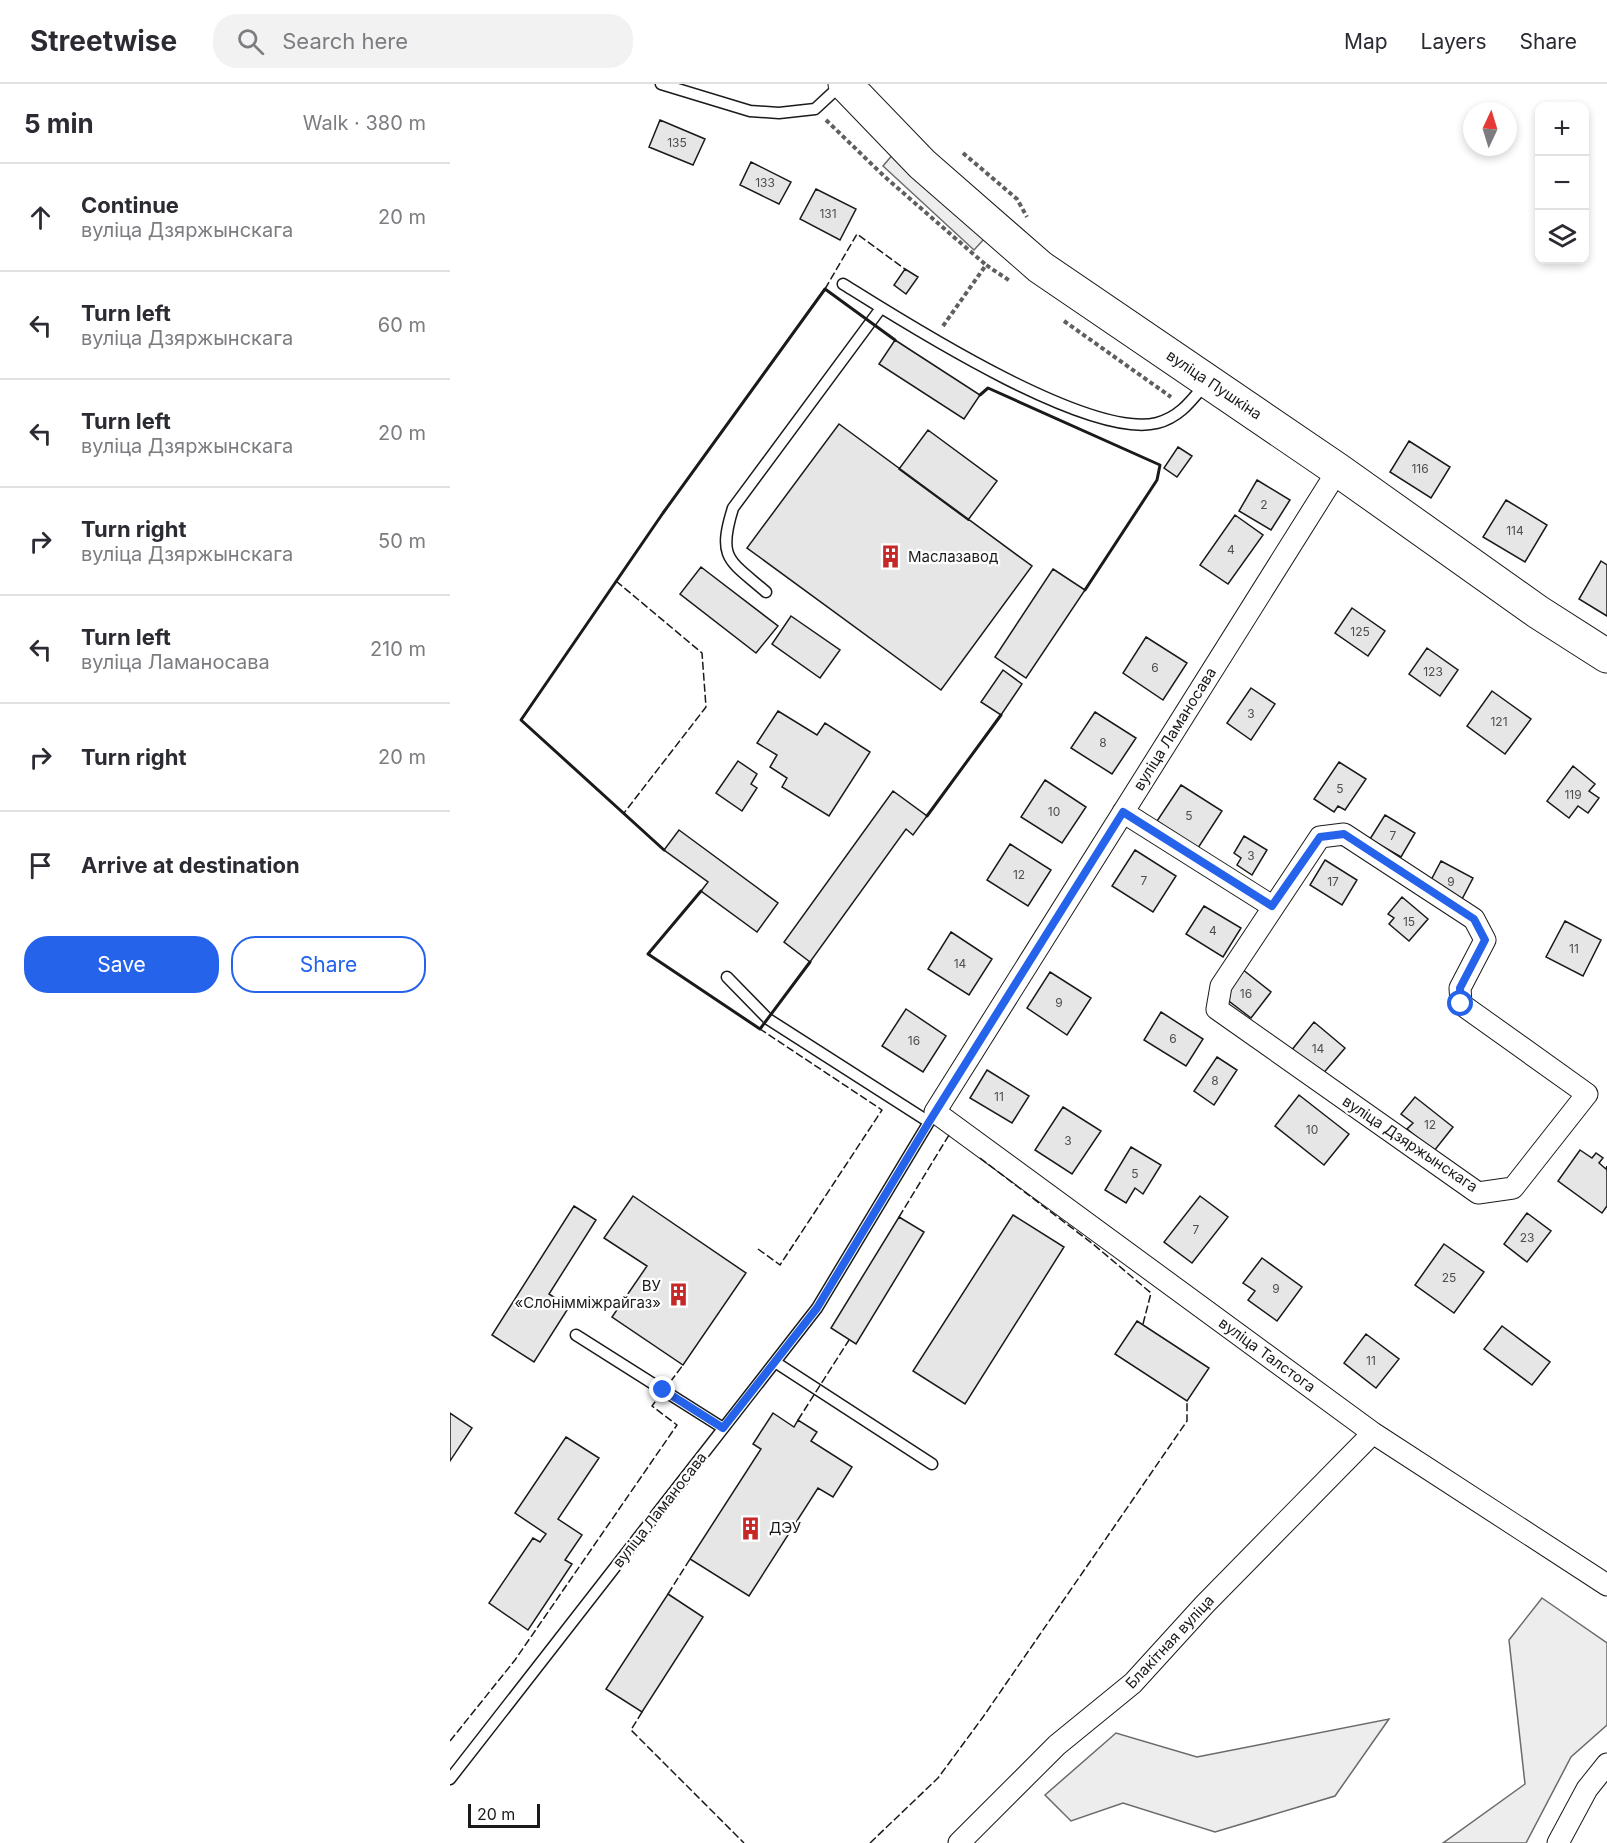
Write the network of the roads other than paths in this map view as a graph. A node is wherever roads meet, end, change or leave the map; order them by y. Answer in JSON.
{"nodes":[{"id":1,"x":661,"y":84,"type":"edge"},
{"id":2,"x":843,"y":84,"type":"edge"},
{"id":3,"x":843,"y":284,"type":"dead end"},
{"id":4,"x":881,"y":308,"type":"junction"},
{"id":5,"x":1208,"y":381,"type":"junction"},
{"id":6,"x":1338,"y":470,"type":"junction"},
{"id":7,"x":766,"y":592,"type":"dead end"},
{"id":8,"x":1607,"y":656,"type":"edge"},
{"id":9,"x":1123,"y":812,"type":"junction"},
{"id":10,"x":1272,"y":906,"type":"junction"},
{"id":11,"x":727,"y":977,"type":"dead end"},
{"id":12,"x":932,"y":1117,"type":"junction"},
{"id":13,"x":576,"y":1335,"type":"dead end"},
{"id":14,"x":775,"y":1362,"type":"junction"},
{"id":15,"x":723,"y":1428,"type":"junction"},
{"id":16,"x":1373,"y":1433,"type":"junction"},
{"id":17,"x":932,"y":1464,"type":"dead end"},
{"id":18,"x":1607,"y":1585,"type":"edge"},
{"id":19,"x":1607,"y":1764,"type":"edge"},
{"id":20,"x":450,"y":1779,"type":"edge"},
{"id":21,"x":959,"y":1843,"type":"edge"},
{"id":22,"x":1558,"y":1843,"type":"edge"}],
"edges":[{"from":1,"to":2,"type":"lane"},
{"from":2,"to":5,"type":"main road","name":"вуліца Пушкіна"},
{"from":3,"to":4,"type":"lane"},
{"from":4,"to":5,"type":"lane"},
{"from":4,"to":7,"type":"lane"},
{"from":5,"to":6,"type":"main road","name":"вуліца Пушкіна"},
{"from":6,"to":8,"type":"main road","name":"вуліца Пушкіна"},
{"from":6,"to":9,"type":"street","name":"вуліца Ламаносава"},
{"from":9,"to":10,"type":"street"},
{"from":9,"to":12,"type":"street","name":"вуліца Ламаносава"},
{"from":10,"to":10,"type":"street","name":"вуліца Дзяржынскага"},
{"from":11,"to":12,"type":"lane"},
{"from":12,"to":14,"type":"lane","name":"вуліца Ламаносава"},
{"from":12,"to":16,"type":"street","name":"вуліца Талстога"},
{"from":13,"to":15,"type":"lane"},
{"from":14,"to":15,"type":"lane","name":"вуліца Ламаносава"},
{"from":14,"to":17,"type":"lane"},
{"from":15,"to":20,"type":"lane","name":"вуліца Ламаносава"},
{"from":16,"to":18,"type":"street","name":"вуліца Талстога"},
{"from":16,"to":21,"type":"street","name":"Блакітная вуліца"},
{"from":19,"to":22,"type":"street"}]}
